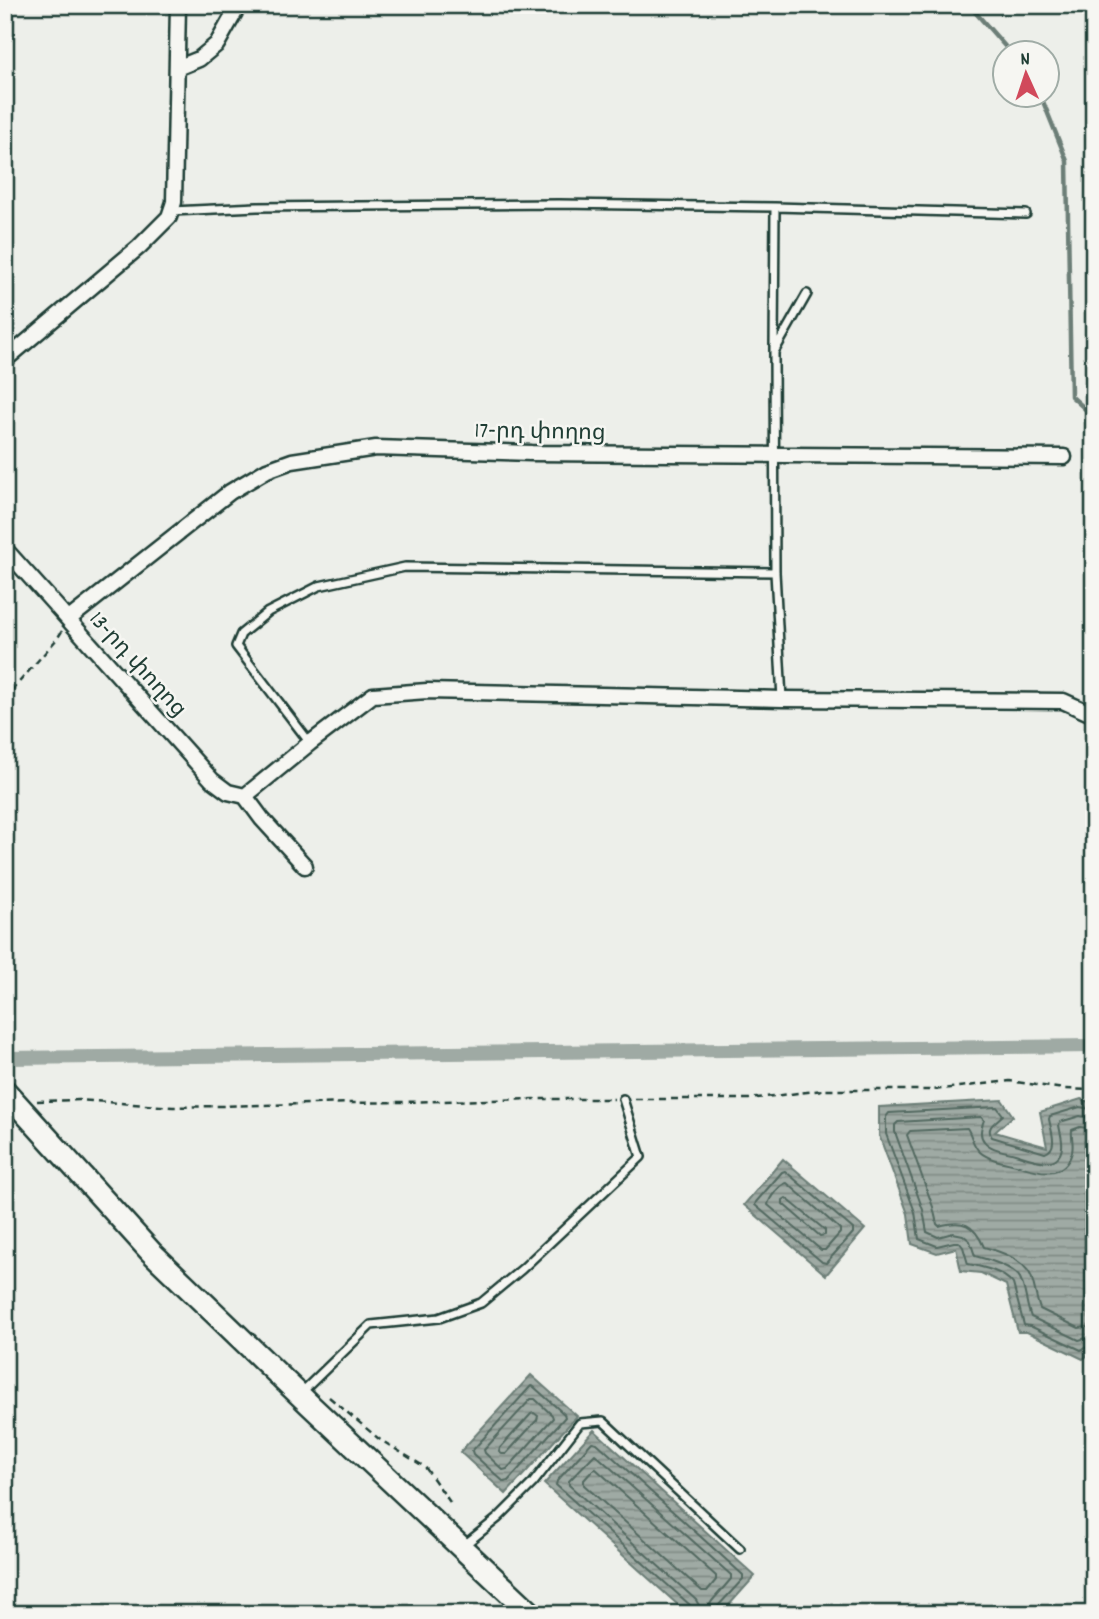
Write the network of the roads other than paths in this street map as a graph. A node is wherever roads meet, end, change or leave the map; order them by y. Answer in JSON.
{"nodes":[{"id":1,"x":178,"y":5,"type":"edge"},
{"id":2,"x":239,"y":5,"type":"edge"},
{"id":3,"x":177,"y":68,"type":"junction"},
{"id":4,"x":775,"y":206,"type":"junction"},
{"id":5,"x":171,"y":211,"type":"junction"},
{"id":6,"x":1026,"y":214,"type":"dead end"},
{"id":7,"x":807,"y":294,"type":"dead end"},
{"id":8,"x":774,"y":352,"type":"junction"},
{"id":9,"x":5,"y":360,"type":"edge"},
{"id":10,"x":774,"y":455,"type":"junction"},
{"id":11,"x":1064,"y":457,"type":"dead end"},
{"id":12,"x":5,"y":550,"type":"edge"},
{"id":13,"x":775,"y":572,"type":"junction"},
{"id":14,"x":69,"y":619,"type":"junction"},
{"id":15,"x":782,"y":699,"type":"junction"},
{"id":16,"x":1094,"y":715,"type":"edge"},
{"id":17,"x":310,"y":743,"type":"junction"},
{"id":18,"x":245,"y":796,"type":"junction"},
{"id":19,"x":305,"y":866,"type":"dead end"},
{"id":20,"x":9,"y":1098,"type":"edge"},
{"id":21,"x":624,"y":1099,"type":"road end"},
{"id":22,"x":304,"y":1399,"type":"junction"},
{"id":23,"x":461,"y":1547,"type":"junction"},
{"id":24,"x":740,"y":1549,"type":"dead end"},
{"id":25,"x":532,"y":1614,"type":"edge"}],
"edges":[{"from":1,"to":3,"type":"street"},
{"from":2,"to":3,"type":"street"},
{"from":3,"to":5,"type":"street"},
{"from":4,"to":5,"type":"lane"},
{"from":4,"to":6,"type":"lane"},
{"from":4,"to":8,"type":"lane"},
{"from":5,"to":9,"type":"street"},
{"from":7,"to":8,"type":"lane"},
{"from":8,"to":10,"type":"lane"},
{"from":10,"to":11,"type":"street","name":"17-րդ փողոց"},
{"from":10,"to":13,"type":"lane"},
{"from":10,"to":14,"type":"street","name":"17-րդ փողոց"},
{"from":12,"to":14,"type":"street","name":"13-րդ փողոց"},
{"from":13,"to":15,"type":"lane"},
{"from":13,"to":17,"type":"lane"},
{"from":14,"to":18,"type":"street","name":"13-րդ փողոց"},
{"from":15,"to":16,"type":"street"},
{"from":15,"to":17,"type":"street"},
{"from":17,"to":18,"type":"street"},
{"from":18,"to":19,"type":"street"},
{"from":20,"to":22,"type":"main road"},
{"from":21,"to":22,"type":"lane"},
{"from":22,"to":23,"type":"main road"},
{"from":23,"to":24,"type":"lane"},
{"from":23,"to":25,"type":"main road"}]}
